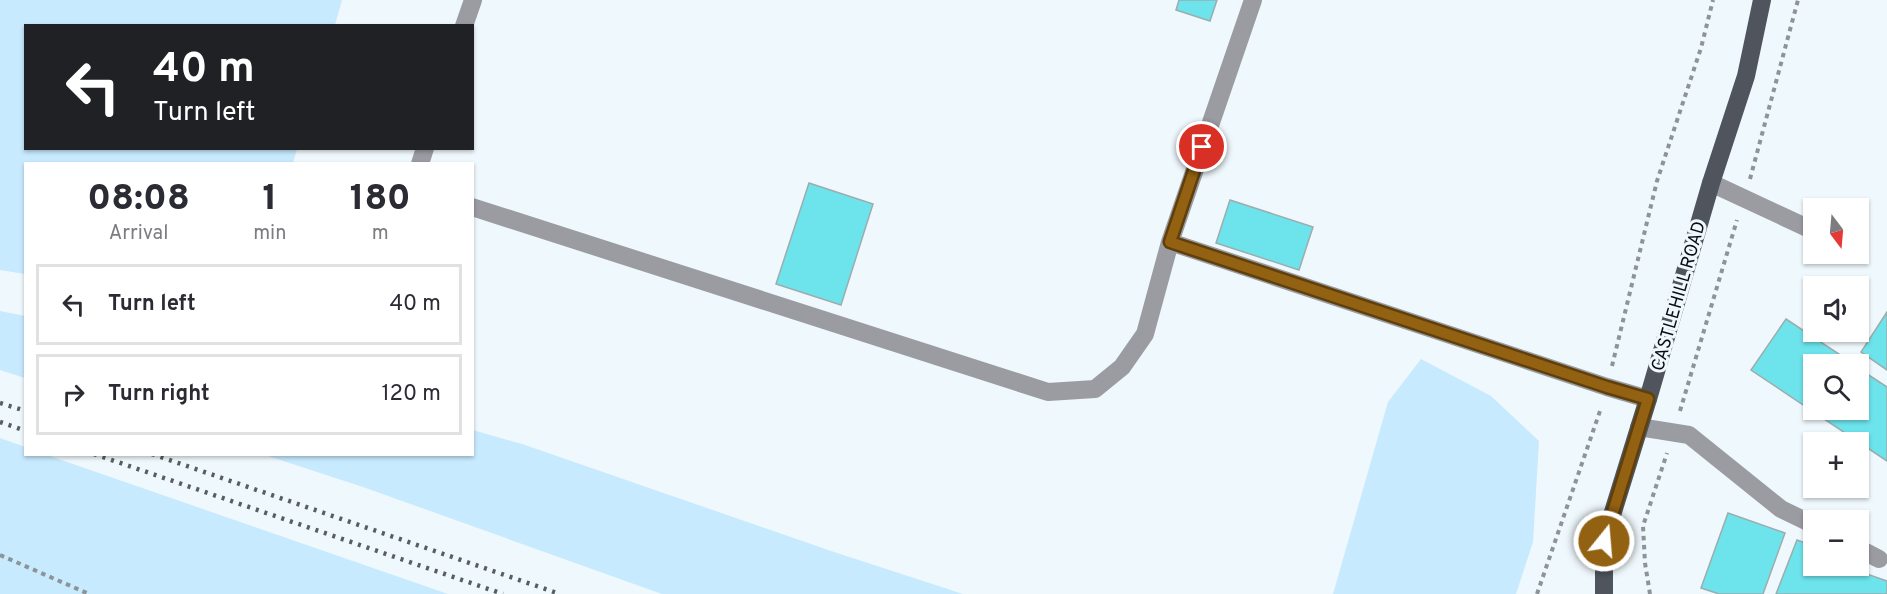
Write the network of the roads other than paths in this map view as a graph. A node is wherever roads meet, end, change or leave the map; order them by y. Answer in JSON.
{"nodes":[{"id":1,"x":472,"y":0,"type":"edge"},
{"id":2,"x":1253,"y":0,"type":"edge"},
{"id":3,"x":1762,"y":0,"type":"edge"},
{"id":4,"x":465,"y":24,"type":"edge"},
{"id":5,"x":1711,"y":183,"type":"junction"},
{"id":6,"x":474,"y":208,"type":"edge"},
{"id":7,"x":1803,"y":226,"type":"edge"},
{"id":8,"x":1170,"y":242,"type":"junction"},
{"id":9,"x":1648,"y":399,"type":"junction"},
{"id":10,"x":1639,"y":427,"type":"junction"},
{"id":11,"x":1803,"y":520,"type":"edge"},
{"id":12,"x":1869,"y":554,"type":"edge"},
{"id":13,"x":1879,"y":559,"type":"dead end"},
{"id":14,"x":1604,"y":594,"type":"edge"}],
"edges":[{"from":1,"to":4,"type":"lane"},
{"from":2,"to":8,"type":"lane"},
{"from":3,"to":5,"type":"main road","name":"CASTLEHILL ROAD"},
{"from":5,"to":7,"type":"lane"},
{"from":5,"to":9,"type":"main road","name":"CASTLEHILL ROAD"},
{"from":6,"to":8,"type":"lane"},
{"from":8,"to":9,"type":"lane"},
{"from":9,"to":10,"type":"main road","name":"CASTLEHILL ROAD"},
{"from":10,"to":11,"type":"lane"},
{"from":10,"to":14,"type":"main road","name":"CASTLEHILL ROAD"},
{"from":12,"to":13,"type":"lane"}]}
